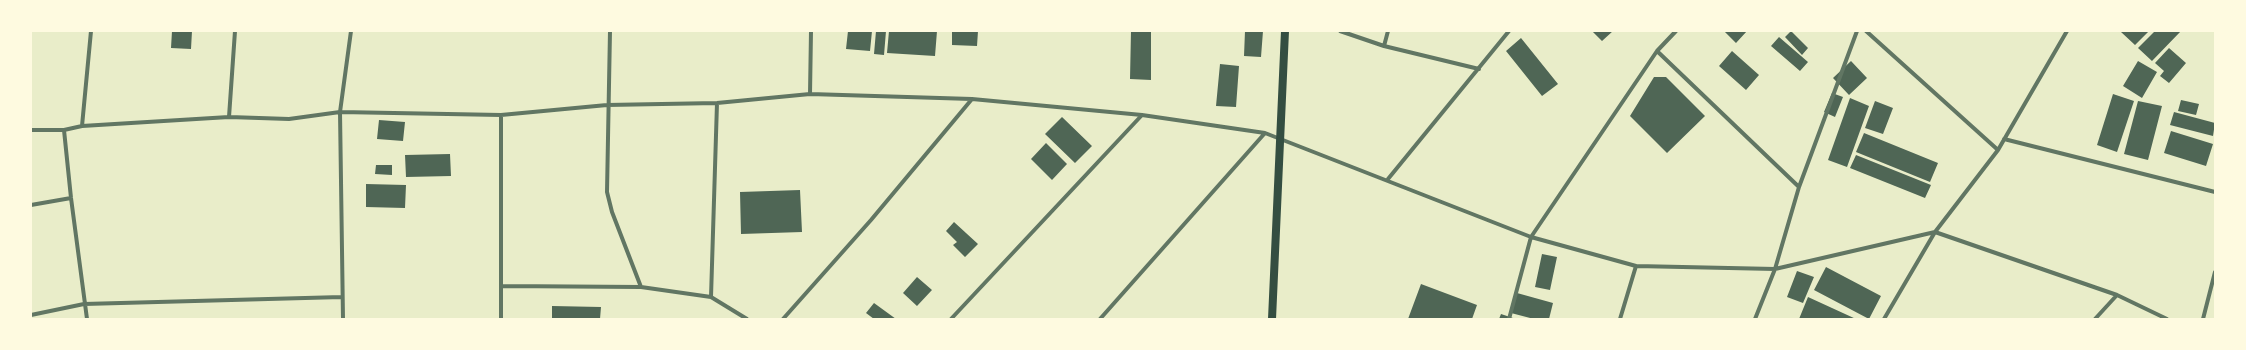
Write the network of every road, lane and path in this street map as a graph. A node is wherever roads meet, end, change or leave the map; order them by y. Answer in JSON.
{"nodes":[{"id":1,"x":92,"y":31,"type":"edge"},
{"id":2,"x":235,"y":31,"type":"edge"},
{"id":3,"x":351,"y":31,"type":"edge"},
{"id":4,"x":610,"y":31,"type":"edge"},
{"id":5,"x":811,"y":31,"type":"edge"},
{"id":6,"x":1285,"y":31,"type":"edge"},
{"id":7,"x":1340,"y":31,"type":"edge"},
{"id":8,"x":1388,"y":31,"type":"edge"},
{"id":9,"x":1509,"y":31,"type":"edge"},
{"id":10,"x":1676,"y":31,"type":"edge"},
{"id":11,"x":1857,"y":31,"type":"edge"},
{"id":12,"x":1866,"y":31,"type":"edge"},
{"id":13,"x":2063,"y":31,"type":"edge"},
{"id":14,"x":2068,"y":31,"type":"edge"},
{"id":15,"x":2065,"y":38,"type":"junction"},
{"id":16,"x":1384,"y":46,"type":"junction"},
{"id":17,"x":1657,"y":51,"type":"junction"},
{"id":18,"x":1479,"y":70,"type":"junction"},
{"id":19,"x":810,"y":94,"type":"junction"},
{"id":20,"x":972,"y":99,"type":"junction"},
{"id":21,"x":717,"y":103,"type":"junction"},
{"id":22,"x":607,"y":104,"type":"junction"},
{"id":23,"x":340,"y":112,"type":"junction"},
{"id":24,"x":501,"y":115,"type":"junction"},
{"id":25,"x":1142,"y":115,"type":"junction"},
{"id":26,"x":229,"y":117,"type":"junction"},
{"id":27,"x":82,"y":126,"type":"junction"},
{"id":28,"x":31,"y":130,"type":"edge"},
{"id":29,"x":64,"y":130,"type":"junction"},
{"id":30,"x":1265,"y":133,"type":"junction"},
{"id":31,"x":2004,"y":139,"type":"junction"},
{"id":32,"x":1280,"y":140,"type":"junction"},
{"id":33,"x":1998,"y":150,"type":"junction"},
{"id":34,"x":1388,"y":179,"type":"junction"},
{"id":35,"x":1800,"y":187,"type":"junction"},
{"id":36,"x":2215,"y":192,"type":"edge"},
{"id":37,"x":70,"y":198,"type":"junction"},
{"id":38,"x":31,"y":205,"type":"edge"},
{"id":39,"x":1935,"y":232,"type":"junction"},
{"id":40,"x":1531,"y":237,"type":"junction"},
{"id":41,"x":1636,"y":266,"type":"junction"},
{"id":42,"x":1775,"y":269,"type":"junction"},
{"id":43,"x":2215,"y":272,"type":"edge"},
{"id":44,"x":501,"y":286,"type":"junction"},
{"id":45,"x":640,"y":287,"type":"junction"},
{"id":46,"x":2117,"y":295,"type":"junction"},
{"id":47,"x":342,"y":297,"type":"junction"},
{"id":48,"x":711,"y":297,"type":"junction"},
{"id":49,"x":84,"y":304,"type":"junction"},
{"id":50,"x":31,"y":315,"type":"edge"},
{"id":51,"x":87,"y":319,"type":"edge"},
{"id":52,"x":343,"y":319,"type":"edge"},
{"id":53,"x":501,"y":319,"type":"edge"},
{"id":54,"x":747,"y":319,"type":"edge"},
{"id":55,"x":783,"y":319,"type":"edge"},
{"id":56,"x":951,"y":319,"type":"edge"},
{"id":57,"x":1100,"y":319,"type":"edge"},
{"id":58,"x":1272,"y":319,"type":"edge"},
{"id":59,"x":1509,"y":319,"type":"edge"},
{"id":60,"x":1620,"y":319,"type":"edge"},
{"id":61,"x":1755,"y":319,"type":"edge"},
{"id":62,"x":1884,"y":319,"type":"edge"},
{"id":63,"x":2095,"y":319,"type":"edge"},
{"id":64,"x":2167,"y":319,"type":"edge"},
{"id":65,"x":2203,"y":319,"type":"edge"}],
"edges":[{"from":1,"to":27,"type":"street"},
{"from":2,"to":26,"type":"street"},
{"from":3,"to":23,"type":"street"},
{"from":4,"to":22,"type":"street"},
{"from":5,"to":19,"type":"street"},
{"from":6,"to":32,"type":"main road"},
{"from":7,"to":16,"type":"street"},
{"from":8,"to":16,"type":"street"},
{"from":9,"to":18,"type":"street"},
{"from":10,"to":17,"type":"street"},
{"from":11,"to":35,"type":"street"},
{"from":12,"to":33,"type":"street"},
{"from":13,"to":15,"type":"street"},
{"from":14,"to":15,"type":"street"},
{"from":15,"to":31,"type":"street"},
{"from":16,"to":18,"type":"street"},
{"from":17,"to":35,"type":"street"},
{"from":17,"to":40,"type":"street"},
{"from":18,"to":34,"type":"street"},
{"from":19,"to":20,"type":"street"},
{"from":19,"to":21,"type":"street"},
{"from":20,"to":25,"type":"street"},
{"from":20,"to":55,"type":"street"},
{"from":21,"to":22,"type":"street"},
{"from":21,"to":48,"type":"street"},
{"from":22,"to":24,"type":"street"},
{"from":22,"to":45,"type":"street"},
{"from":23,"to":24,"type":"street"},
{"from":23,"to":26,"type":"street"},
{"from":23,"to":47,"type":"street"},
{"from":24,"to":44,"type":"street"},
{"from":25,"to":30,"type":"street"},
{"from":25,"to":56,"type":"street"},
{"from":26,"to":27,"type":"street"},
{"from":27,"to":29,"type":"street"},
{"from":28,"to":29,"type":"street"},
{"from":29,"to":37,"type":"street"},
{"from":30,"to":32,"type":"street"},
{"from":30,"to":57,"type":"street"},
{"from":31,"to":33,"type":"street"},
{"from":31,"to":36,"type":"street"},
{"from":32,"to":34,"type":"street"},
{"from":32,"to":58,"type":"main road"},
{"from":33,"to":39,"type":"street"},
{"from":34,"to":40,"type":"street"},
{"from":35,"to":42,"type":"street"},
{"from":37,"to":38,"type":"street"},
{"from":37,"to":49,"type":"street"},
{"from":39,"to":42,"type":"street"},
{"from":39,"to":46,"type":"street"},
{"from":39,"to":62,"type":"street"},
{"from":40,"to":41,"type":"street"},
{"from":40,"to":59,"type":"street"},
{"from":41,"to":42,"type":"street"},
{"from":41,"to":60,"type":"street"},
{"from":42,"to":61,"type":"street"},
{"from":43,"to":65,"type":"street"},
{"from":44,"to":45,"type":"street"},
{"from":44,"to":53,"type":"street"},
{"from":45,"to":48,"type":"street"},
{"from":46,"to":63,"type":"street"},
{"from":46,"to":64,"type":"street"},
{"from":47,"to":49,"type":"street"},
{"from":47,"to":52,"type":"street"},
{"from":48,"to":54,"type":"street"},
{"from":49,"to":50,"type":"street"},
{"from":49,"to":51,"type":"street"}]}
